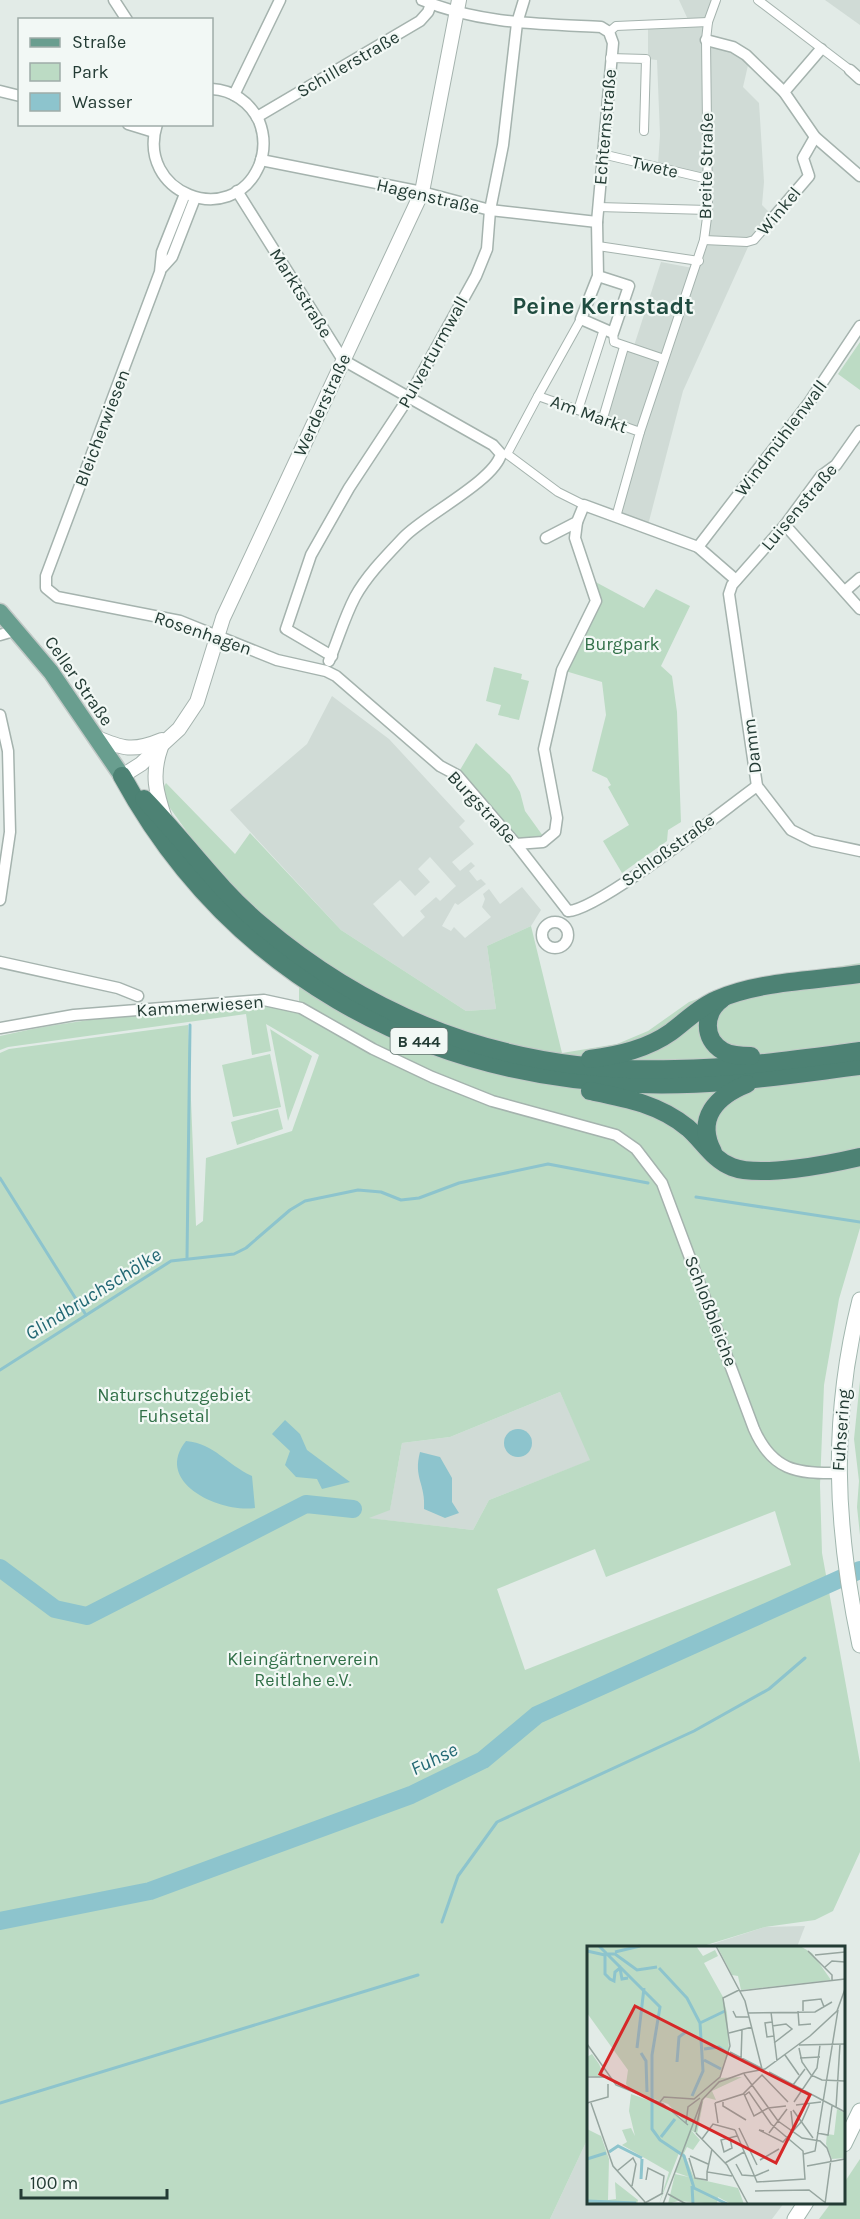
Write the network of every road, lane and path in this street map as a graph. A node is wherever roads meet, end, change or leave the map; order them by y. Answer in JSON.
{"nodes":[{"id":1,"x":114,"y":0,"type":"edge"},
{"id":2,"x":280,"y":0,"type":"edge"},
{"id":3,"x":524,"y":0,"type":"edge"},
{"id":4,"x":717,"y":0,"type":"edge"},
{"id":5,"x":758,"y":0,"type":"edge"},
{"id":6,"x":426,"y":2,"type":"edge"},
{"id":7,"x":458,"y":6,"type":"edge"},
{"id":8,"x":126,"y":18,"type":"edge"},
{"id":9,"x":708,"y":22,"type":"junction"},
{"id":10,"x":517,"y":23,"type":"junction"},
{"id":11,"x":609,"y":32,"type":"junction"},
{"id":12,"x":706,"y":40,"type":"junction"},
{"id":13,"x":821,"y":49,"type":"junction"},
{"id":14,"x":610,"y":58,"type":"junction"},
{"id":15,"x":850,"y":70,"type":"joint"},
{"id":16,"x":860,"y":79,"type":"edge"},
{"id":17,"x":213,"y":89,"type":"edge"},
{"id":18,"x":0,"y":91,"type":"edge"},
{"id":19,"x":784,"y":92,"type":"junction"},
{"id":20,"x":234,"y":95,"type":"junction"},
{"id":21,"x":18,"y":96,"type":"edge"},
{"id":22,"x":257,"y":117,"type":"junction"},
{"id":23,"x":155,"y":128,"type":"edge"},
{"id":24,"x":644,"y":131,"type":"dead end"},
{"id":25,"x":815,"y":137,"type":"junction"},
{"id":26,"x":602,"y":154,"type":"junction"},
{"id":27,"x":261,"y":160,"type":"junction"},
{"id":28,"x":860,"y":176,"type":"edge"},
{"id":29,"x":708,"y":179,"type":"junction"},
{"id":30,"x":237,"y":191,"type":"junction"},
{"id":31,"x":422,"y":192,"type":"junction"},
{"id":32,"x":190,"y":196,"type":"junction"},
{"id":33,"x":598,"y":207,"type":"junction"},
{"id":34,"x":490,"y":210,"type":"junction"},
{"id":35,"x":708,"y":210,"type":"junction"},
{"id":36,"x":774,"y":218,"type":"joint"},
{"id":37,"x":597,"y":222,"type":"junction"},
{"id":38,"x":704,"y":240,"type":"junction"},
{"id":39,"x":598,"y":246,"type":"junction"},
{"id":40,"x":699,"y":261,"type":"junction"},
{"id":41,"x":598,"y":276,"type":"junction"},
{"id":42,"x":581,"y":319,"type":"junction"},
{"id":43,"x":860,"y":326,"type":"edge"},
{"id":44,"x":608,"y":331,"type":"junction"},
{"id":45,"x":624,"y":347,"type":"junction"},
{"id":46,"x":664,"y":359,"type":"junction"},
{"id":47,"x":343,"y":360,"type":"junction"},
{"id":48,"x":538,"y":396,"type":"junction"},
{"id":49,"x":409,"y":397,"type":"junction"},
{"id":50,"x":578,"y":410,"type":"junction"},
{"id":51,"x":603,"y":418,"type":"junction"},
{"id":52,"x":860,"y":431,"type":"edge"},
{"id":53,"x":640,"y":432,"type":"junction"},
{"id":54,"x":584,"y":505,"type":"junction"},
{"id":55,"x":616,"y":517,"type":"junction"},
{"id":56,"x":577,"y":522,"type":"junction"},
{"id":57,"x":785,"y":525,"type":"junction"},
{"id":58,"x":546,"y":538,"type":"dead end"},
{"id":59,"x":698,"y":547,"type":"junction"},
{"id":60,"x":860,"y":578,"type":"edge"},
{"id":61,"x":736,"y":580,"type":"junction"},
{"id":62,"x":46,"y":588,"type":"joint"},
{"id":63,"x":845,"y":591,"type":"junction"},
{"id":64,"x":860,"y":609,"type":"edge"},
{"id":65,"x":0,"y":612,"type":"edge"},
{"id":66,"x":16,"y":630,"type":"junction"},
{"id":67,"x":218,"y":634,"type":"junction"},
{"id":68,"x":0,"y":635,"type":"edge"},
{"id":69,"x":332,"y":656,"type":"junction"},
{"id":70,"x":326,"y":671,"type":"junction"},
{"id":71,"x":356,"y":692,"type":"joint"},
{"id":72,"x":0,"y":714,"type":"edge"},
{"id":73,"x":94,"y":737,"type":"junction"},
{"id":74,"x":166,"y":742,"type":"junction"},
{"id":75,"x":122,"y":776,"type":"junction"},
{"id":76,"x":757,"y":786,"type":"junction"},
{"id":77,"x":166,"y":823,"type":"junction"},
{"id":78,"x":516,"y":844,"type":"junction"},
{"id":79,"x":860,"y":851,"type":"edge"},
{"id":80,"x":1,"y":883,"type":"edge"},
{"id":81,"x":0,"y":900,"type":"edge"},
{"id":82,"x":573,"y":911,"type":"junction"},
{"id":83,"x":560,"y":924,"type":"dead end"},
{"id":84,"x":0,"y":962,"type":"edge"},
{"id":85,"x":860,"y":974,"type":"edge"},
{"id":86,"x":138,"y":996,"type":"dead end"},
{"id":87,"x":726,"y":996,"type":"junction"},
{"id":88,"x":0,"y":1028,"type":"edge"},
{"id":89,"x":860,"y":1051,"type":"edge"},
{"id":90,"x":779,"y":1061,"type":"junction"},
{"id":91,"x":860,"y":1066,"type":"edge"},
{"id":92,"x":557,"y":1070,"type":"junction"},
{"id":93,"x":764,"y":1078,"type":"junction"},
{"id":94,"x":592,"y":1128,"type":"joint"},
{"id":95,"x":856,"y":1160,"type":"edge"},
{"id":96,"x":719,"y":1161,"type":"junction"},
{"id":97,"x":860,"y":1299,"type":"edge"},
{"id":98,"x":838,"y":1473,"type":"junction"},
{"id":99,"x":860,"y":1645,"type":"edge"},
{"id":100,"x":858,"y":2122,"type":"edge"},
{"id":101,"x":845,"y":2141,"type":"edge"},
{"id":102,"x":805,"y":2204,"type":"edge"},
{"id":103,"x":795,"y":2219,"type":"edge"}],
"edges":[{"from":1,"to":8,"type":"street"},
{"from":2,"to":20,"type":"street"},
{"from":3,"to":10,"type":"street","name":"Pulverturmwall"},
{"from":4,"to":9,"type":"street","name":"Breite Straße"},
{"from":5,"to":13,"type":"street"},
{"from":6,"to":7,"type":"street"},
{"from":6,"to":22,"type":"street","name":"Schillerstraße"},
{"from":7,"to":10,"type":"street"},
{"from":7,"to":31,"type":"street","name":"Werderstraße"},
{"from":9,"to":11,"type":"street"},
{"from":9,"to":12,"type":"street","name":"Breite Straße"},
{"from":10,"to":11,"type":"street"},
{"from":10,"to":34,"type":"street","name":"Pulverturmwall"},
{"from":11,"to":14,"type":"street","name":"Echternstraße"},
{"from":12,"to":19,"type":"street"},
{"from":12,"to":29,"type":"street","name":"Breite Straße"},
{"from":13,"to":15,"type":"street"},
{"from":13,"to":19,"type":"street"},
{"from":14,"to":24,"type":"street"},
{"from":14,"to":26,"type":"street","name":"Echternstraße"},
{"from":15,"to":16,"type":"street"},
{"from":17,"to":20,"type":"street"},
{"from":18,"to":21,"type":"street"},
{"from":19,"to":25,"type":"street"},
{"from":20,"to":22,"type":"street"},
{"from":22,"to":27,"type":"street"},
{"from":23,"to":32,"type":"street"},
{"from":25,"to":28,"type":"street"},
{"from":25,"to":36,"type":"street","name":"Winkel"},
{"from":26,"to":29,"type":"street","name":"Twete"},
{"from":26,"to":33,"type":"street","name":"Echternstraße"},
{"from":27,"to":30,"type":"street"},
{"from":27,"to":31,"type":"street","name":"Hagenstraße"},
{"from":29,"to":35,"type":"street","name":"Breite Straße"},
{"from":30,"to":32,"type":"street"},
{"from":30,"to":47,"type":"street","name":"Marktstraße"},
{"from":31,"to":34,"type":"street","name":"Hagenstraße"},
{"from":31,"to":47,"type":"street","name":"Werderstraße"},
{"from":32,"to":62,"type":"street","name":"Bleicherwiesen"},
{"from":33,"to":35,"type":"street"},
{"from":33,"to":37,"type":"street","name":"Echternstraße"},
{"from":34,"to":37,"type":"street","name":"Hagenstraße"},
{"from":34,"to":49,"type":"street","name":"Pulverturmwall"},
{"from":35,"to":38,"type":"street","name":"Breite Straße"},
{"from":36,"to":38,"type":"street","name":"Winkel"},
{"from":37,"to":39,"type":"street","name":"Echternstraße"},
{"from":38,"to":40,"type":"street","name":"Breite Straße"},
{"from":39,"to":40,"type":"street"},
{"from":39,"to":41,"type":"street","name":"Echternstraße"},
{"from":40,"to":46,"type":"street","name":"Breite Straße"},
{"from":41,"to":42,"type":"street"},
{"from":41,"to":44,"type":"street"},
{"from":42,"to":44,"type":"street"},
{"from":42,"to":48,"type":"street"},
{"from":43,"to":59,"type":"street","name":"Windmühlenwall"},
{"from":44,"to":45,"type":"street"},
{"from":44,"to":50,"type":"street"},
{"from":45,"to":46,"type":"street"},
{"from":45,"to":51,"type":"street"},
{"from":46,"to":53,"type":"street","name":"Breite Straße"},
{"from":47,"to":49,"type":"street","name":"Marktstraße"},
{"from":47,"to":67,"type":"street","name":"Werderstraße"},
{"from":48,"to":50,"type":"street","name":"Am Markt"},
{"from":48,"to":54,"type":"street","name":"Am Markt"},
{"from":49,"to":69,"type":"street","name":"Pulverturmwall"},
{"from":49,"to":69,"type":"street","name":"Marktstraße"},
{"from":50,"to":51,"type":"street","name":"Am Markt"},
{"from":51,"to":53,"type":"street","name":"Am Markt"},
{"from":52,"to":57,"type":"street","name":"Luisenstraße"},
{"from":53,"to":55,"type":"street","name":"Am Markt"},
{"from":54,"to":55,"type":"street","name":"Am Markt"},
{"from":54,"to":56,"type":"street"},
{"from":55,"to":59,"type":"street"},
{"from":56,"to":58,"type":"street"},
{"from":56,"to":78,"type":"street"},
{"from":57,"to":61,"type":"street","name":"Luisenstraße"},
{"from":57,"to":63,"type":"street"},
{"from":59,"to":61,"type":"street"},
{"from":60,"to":63,"type":"street"},
{"from":61,"to":76,"type":"street","name":"Damm"},
{"from":62,"to":67,"type":"street","name":"Rosenhagen"},
{"from":63,"to":64,"type":"street"},
{"from":65,"to":66,"type":"main road","name":"Celler Straße","number":"B 444"},
{"from":66,"to":68,"type":"street"},
{"from":66,"to":73,"type":"main road","name":"Celler Straße","number":"B 444"},
{"from":67,"to":70,"type":"street","name":"Rosenhagen"},
{"from":67,"to":74,"type":"street","name":"Werderstraße"},
{"from":69,"to":70,"type":"street"},
{"from":70,"to":71,"type":"street","name":"Rosenhagen"},
{"from":71,"to":78,"type":"street","name":"Burgstraße"},
{"from":72,"to":80,"type":"street"},
{"from":73,"to":74,"type":"street"},
{"from":73,"to":75,"type":"main road","name":"Celler Straße","number":"B 444"},
{"from":74,"to":75,"type":"street","name":"Werderstraße"},
{"from":74,"to":77,"type":"street"},
{"from":75,"to":77,"type":"highway","number":"B 444"},
{"from":75,"to":92,"type":"highway","number":"B 444"},
{"from":76,"to":79,"type":"street","name":"Damm"},
{"from":76,"to":82,"type":"street","name":"Schloßstraße"},
{"from":77,"to":92,"type":"highway","number":"B 444"},
{"from":78,"to":82,"type":"street","name":"Burgstraße"},
{"from":80,"to":81,"type":"street"},
{"from":82,"to":83,"type":"street"},
{"from":84,"to":86,"type":"street","name":"Kammerwiesen"},
{"from":85,"to":87,"type":"highway"},
{"from":87,"to":90,"type":"highway"},
{"from":87,"to":92,"type":"highway"},
{"from":88,"to":94,"type":"street","name":"Kammerwiesen"},
{"from":89,"to":90,"type":"highway","number":"B 444"},
{"from":90,"to":92,"type":"highway","number":"B 444"},
{"from":91,"to":93,"type":"highway","number":"B 444"},
{"from":92,"to":93,"type":"highway","number":"B 444"},
{"from":92,"to":96,"type":"highway"},
{"from":93,"to":96,"type":"highway"},
{"from":94,"to":98,"type":"street","name":"Schloßbleiche"},
{"from":95,"to":96,"type":"highway"},
{"from":97,"to":98,"type":"main road","name":"Fuhsering"},
{"from":98,"to":99,"type":"main road","name":"Fuhsering"},
{"from":100,"to":101,"type":"main road"},
{"from":102,"to":103,"type":"main road"}]}
